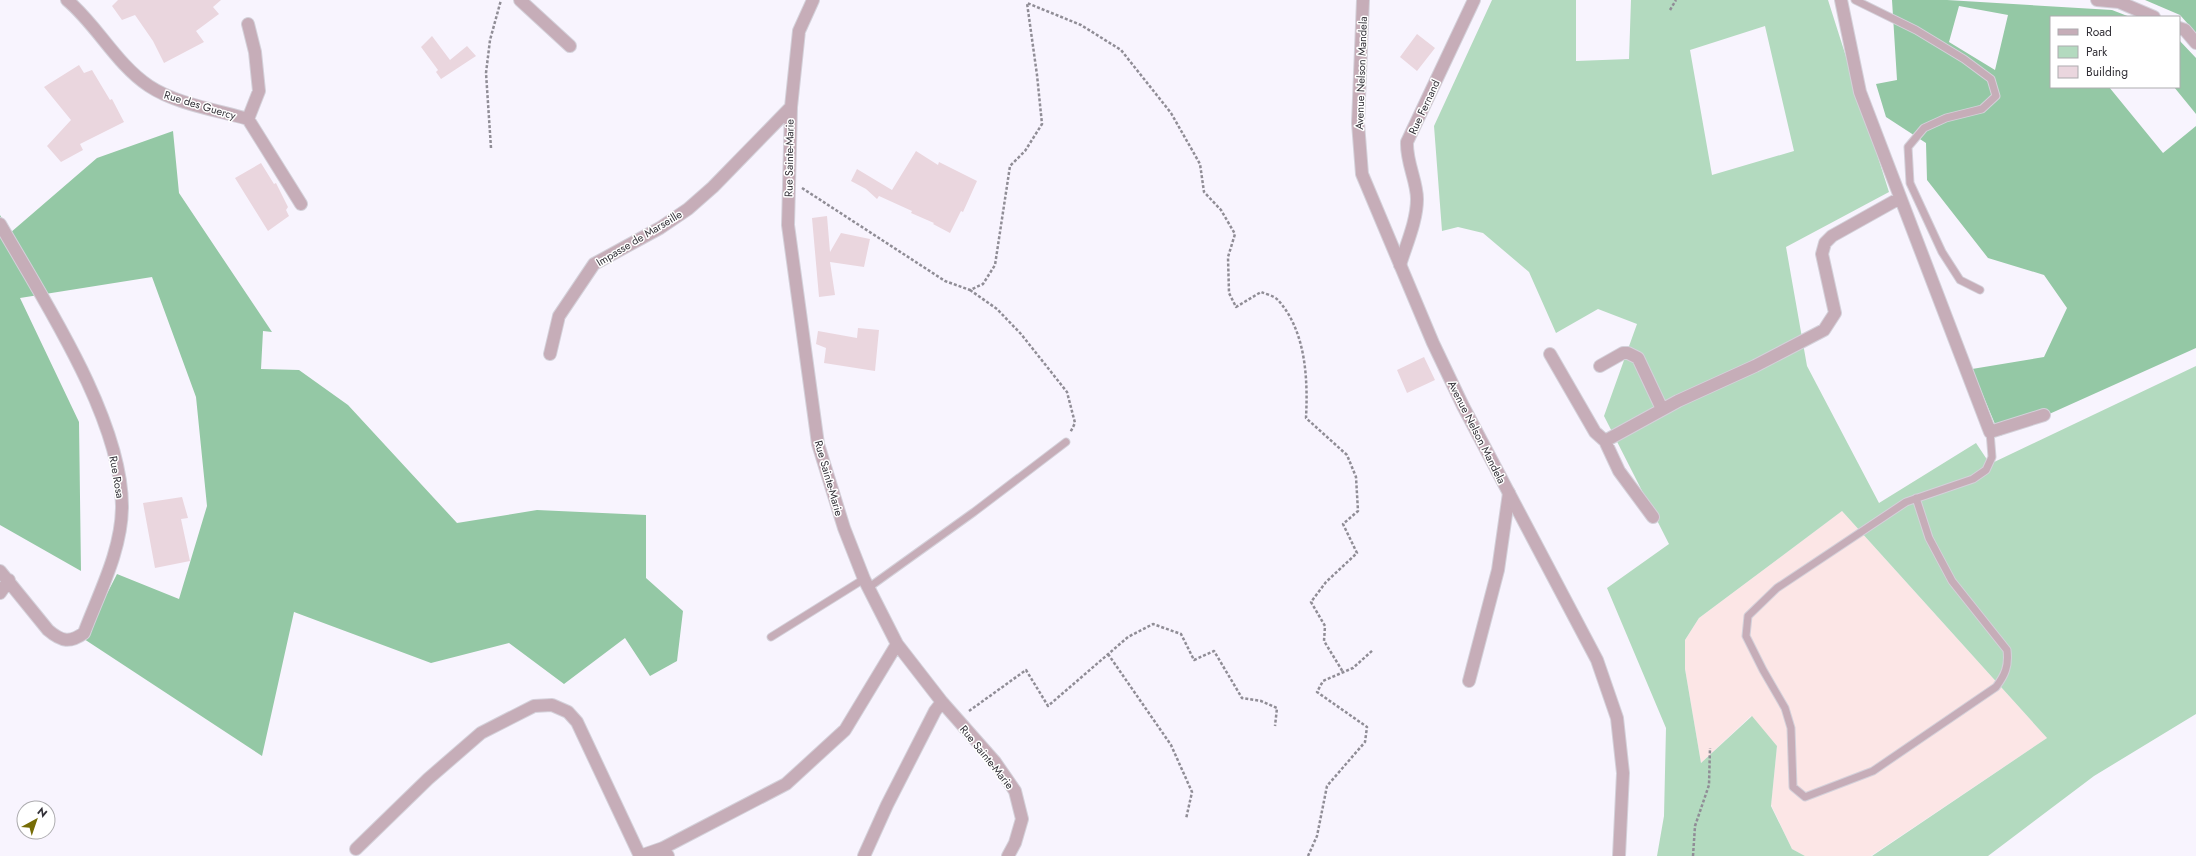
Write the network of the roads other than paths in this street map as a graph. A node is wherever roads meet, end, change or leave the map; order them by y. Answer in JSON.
{"nodes":[{"id":1,"x":67,"y":0,"type":"edge"},
{"id":2,"x":520,"y":0,"type":"edge"},
{"id":3,"x":812,"y":0,"type":"edge"},
{"id":4,"x":1364,"y":0,"type":"edge"},
{"id":5,"x":1474,"y":0,"type":"edge"},
{"id":6,"x":1841,"y":0,"type":"edge"},
{"id":7,"x":1854,"y":0,"type":"edge"},
{"id":8,"x":2097,"y":0,"type":"edge"},
{"id":9,"x":2152,"y":16,"type":"edge"},
{"id":10,"x":248,"y":24,"type":"dead end"},
{"id":11,"x":2180,"y":28,"type":"edge"},
{"id":12,"x":2196,"y":43,"type":"edge"},
{"id":13,"x":570,"y":46,"type":"dead end"},
{"id":14,"x":791,"y":107,"type":"junction"},
{"id":15,"x":248,"y":119,"type":"junction"},
{"id":16,"x":1900,"y":198,"type":"junction"},
{"id":17,"x":301,"y":204,"type":"dead end"},
{"id":18,"x":0,"y":224,"type":"edge"},
{"id":19,"x":1400,"y":265,"type":"junction"},
{"id":20,"x":1980,"y":290,"type":"dead end"},
{"id":21,"x":550,"y":354,"type":"dead end"},
{"id":22,"x":1550,"y":354,"type":"dead end"},
{"id":23,"x":1600,"y":366,"type":"dead end"},
{"id":24,"x":1662,"y":409,"type":"junction"},
{"id":25,"x":2044,"y":415,"type":"dead end"},
{"id":26,"x":1990,"y":432,"type":"junction"},
{"id":27,"x":1605,"y":441,"type":"junction"},
{"id":28,"x":1066,"y":442,"type":"road end"},
{"id":29,"x":1509,"y":493,"type":"junction"},
{"id":30,"x":1916,"y":498,"type":"junction"},
{"id":31,"x":1653,"y":517,"type":"dead end"},
{"id":32,"x":4,"y":576,"type":"edge"},
{"id":33,"x":866,"y":584,"type":"junction"},
{"id":34,"x":0,"y":593,"type":"edge"},
{"id":35,"x":771,"y":637,"type":"dead end"},
{"id":36,"x":897,"y":644,"type":"junction"},
{"id":37,"x":1469,"y":681,"type":"dead end"},
{"id":38,"x":942,"y":702,"type":"junction"},
{"id":39,"x":356,"y":849,"type":"dead end"},
{"id":40,"x":666,"y":852,"type":"edge"},
{"id":41,"x":640,"y":856,"type":"edge"},
{"id":42,"x":864,"y":856,"type":"edge"},
{"id":43,"x":1008,"y":856,"type":"edge"},
{"id":44,"x":1619,"y":856,"type":"edge"}],
"edges":[{"from":1,"to":15,"type":"street","name":"Rue des Guercy"},
{"from":2,"to":13,"type":"street"},
{"from":3,"to":14,"type":"street","name":"Rue Sainte-Marie"},
{"from":4,"to":19,"type":"street","name":"Avenue Nelson Mandela"},
{"from":5,"to":19,"type":"street","name":"Rue Fernand"},
{"from":6,"to":16,"type":"street"},
{"from":7,"to":20,"type":"lane"},
{"from":8,"to":9,"type":"street"},
{"from":10,"to":15,"type":"street"},
{"from":11,"to":12,"type":"street"},
{"from":14,"to":21,"type":"street","name":"Impasse de Marseille"},
{"from":14,"to":33,"type":"street","name":"Rue Sainte-Marie"},
{"from":15,"to":17,"type":"street","name":"Rue des Guercy"},
{"from":16,"to":24,"type":"street"},
{"from":16,"to":26,"type":"street"},
{"from":18,"to":32,"type":"street","name":"Rue Rosa"},
{"from":19,"to":29,"type":"street","name":"Avenue Nelson Mandela"},
{"from":22,"to":27,"type":"street"},
{"from":23,"to":24,"type":"street"},
{"from":24,"to":27,"type":"street"},
{"from":25,"to":26,"type":"street"},
{"from":26,"to":30,"type":"lane"},
{"from":27,"to":31,"type":"street"},
{"from":28,"to":33,"type":"lane"},
{"from":29,"to":37,"type":"street"},
{"from":29,"to":44,"type":"street","name":"Avenue Nelson Mandela"},
{"from":30,"to":30,"type":"lane"},
{"from":32,"to":34,"type":"street"},
{"from":33,"to":35,"type":"lane"},
{"from":33,"to":36,"type":"street","name":"Rue Sainte-Marie"},
{"from":36,"to":38,"type":"street","name":"Rue Sainte-Marie"},
{"from":36,"to":40,"type":"street"},
{"from":38,"to":42,"type":"street"},
{"from":38,"to":43,"type":"street","name":"Rue Sainte-Marie"},
{"from":39,"to":41,"type":"street"},
{"from":40,"to":41,"type":"street"}]}
